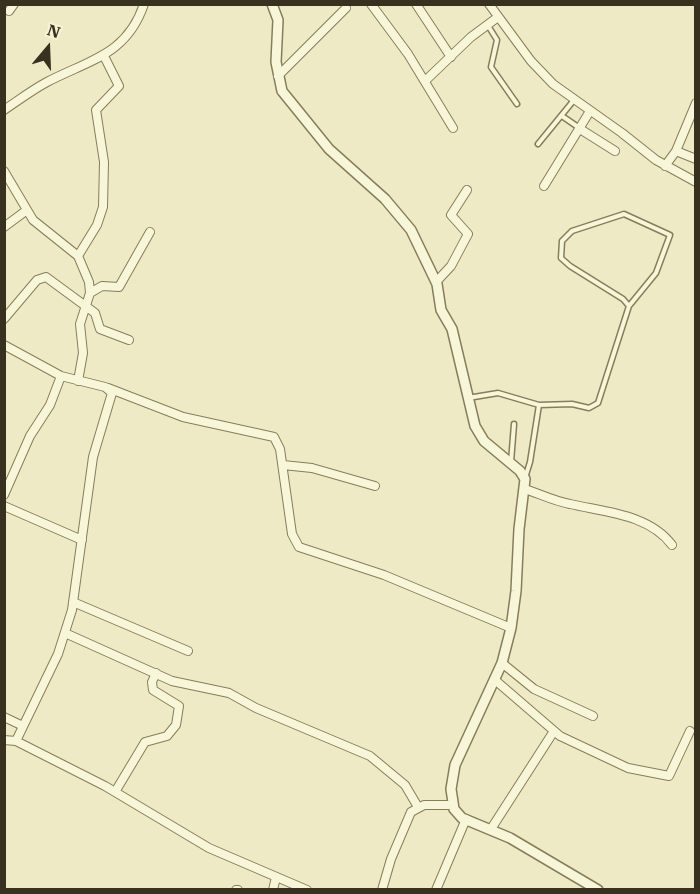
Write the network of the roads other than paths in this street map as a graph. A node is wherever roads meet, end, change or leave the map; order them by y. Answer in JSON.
{"nodes":[{"id":1,"x":144,"y":4,"type":"edge"},
{"id":2,"x":272,"y":4,"type":"edge"},
{"id":3,"x":371,"y":4,"type":"edge"},
{"id":4,"x":416,"y":4,"type":"edge"},
{"id":5,"x":489,"y":4,"type":"edge"},
{"id":6,"x":346,"y":8,"type":"dead end"},
{"id":7,"x":498,"y":17,"type":"junction"},
{"id":8,"x":487,"y":24,"type":"junction"},
{"id":9,"x":104,"y":56,"type":"junction"},
{"id":10,"x":451,"y":57,"type":"junction"},
{"id":11,"x":278,"y":76,"type":"junction"},
{"id":12,"x":425,"y":81,"type":"junction"},
{"id":13,"x":574,"y":100,"type":"junction"},
{"id":14,"x":696,"y":103,"type":"edge"},
{"id":15,"x":517,"y":104,"type":"dead end"},
{"id":16,"x":4,"y":110,"type":"edge"},
{"id":17,"x":590,"y":111,"type":"junction"},
{"id":18,"x":562,"y":116,"type":"junction"},
{"id":19,"x":692,"y":117,"type":"edge"},
{"id":20,"x":453,"y":128,"type":"dead end"},
{"id":21,"x":580,"y":129,"type":"junction"},
{"id":22,"x":538,"y":144,"type":"dead end"},
{"id":23,"x":615,"y":151,"type":"dead end"},
{"id":24,"x":676,"y":151,"type":"junction"},
{"id":25,"x":696,"y":159,"type":"edge"},
{"id":26,"x":665,"y":166,"type":"junction"},
{"id":27,"x":6,"y":176,"type":"edge"},
{"id":28,"x":696,"y":182,"type":"edge"},
{"id":29,"x":544,"y":186,"type":"dead end"},
{"id":30,"x":467,"y":190,"type":"dead end"},
{"id":31,"x":27,"y":210,"type":"junction"},
{"id":32,"x":4,"y":227,"type":"edge"},
{"id":33,"x":150,"y":232,"type":"dead end"},
{"id":34,"x":78,"y":256,"type":"junction"},
{"id":35,"x":436,"y":282,"type":"junction"},
{"id":36,"x":90,"y":292,"type":"junction"},
{"id":37,"x":629,"y":306,"type":"junction"},
{"id":38,"x":85,"y":308,"type":"junction"},
{"id":39,"x":4,"y":319,"type":"edge"},
{"id":40,"x":129,"y":340,"type":"dead end"},
{"id":41,"x":4,"y":345,"type":"edge"},
{"id":42,"x":61,"y":376,"type":"junction"},
{"id":43,"x":78,"y":381,"type":"junction"},
{"id":44,"x":108,"y":388,"type":"junction"},
{"id":45,"x":468,"y":398,"type":"junction"},
{"id":46,"x":539,"y":405,"type":"junction"},
{"id":47,"x":514,"y":424,"type":"dead end"},
{"id":48,"x":510,"y":463,"type":"junction"},
{"id":49,"x":283,"y":465,"type":"junction"},
{"id":50,"x":525,"y":484,"type":"junction"},
{"id":51,"x":375,"y":486,"type":"dead end"},
{"id":52,"x":4,"y":495,"type":"edge"},
{"id":53,"x":4,"y":506,"type":"edge"},
{"id":54,"x":82,"y":540,"type":"junction"},
{"id":55,"x":672,"y":545,"type":"dead end"},
{"id":56,"x":73,"y":602,"type":"junction"},
{"id":57,"x":511,"y":628,"type":"junction"},
{"id":58,"x":65,"y":633,"type":"junction"},
{"id":59,"x":188,"y":651,"type":"dead end"},
{"id":60,"x":502,"y":663,"type":"junction"},
{"id":61,"x":156,"y":673,"type":"junction"},
{"id":62,"x":495,"y":680,"type":"junction"},
{"id":63,"x":593,"y":716,"type":"dead end"},
{"id":64,"x":4,"y":717,"type":"edge"},
{"id":65,"x":23,"y":726,"type":"junction"},
{"id":66,"x":554,"y":731,"type":"junction"},
{"id":67,"x":690,"y":731,"type":"dead end"},
{"id":68,"x":4,"y":740,"type":"edge"},
{"id":69,"x":16,"y":741,"type":"junction"},
{"id":70,"x":115,"y":792,"type":"junction"},
{"id":71,"x":453,"y":805,"type":"junction"},
{"id":72,"x":418,"y":807,"type":"junction"},
{"id":73,"x":466,"y":819,"type":"junction"},
{"id":74,"x":491,"y":830,"type":"junction"},
{"id":75,"x":276,"y":877,"type":"junction"},
{"id":76,"x":273,"y":890,"type":"edge"},
{"id":77,"x":307,"y":890,"type":"edge"},
{"id":78,"x":382,"y":890,"type":"edge"},
{"id":79,"x":436,"y":890,"type":"edge"},
{"id":80,"x":598,"y":890,"type":"edge"}],
"edges":[{"from":1,"to":9,"type":"street"},
{"from":2,"to":11,"type":"street"},
{"from":3,"to":12,"type":"street"},
{"from":4,"to":10,"type":"street"},
{"from":5,"to":7,"type":"street"},
{"from":6,"to":11,"type":"street"},
{"from":7,"to":8,"type":"street"},
{"from":7,"to":13,"type":"street"},
{"from":8,"to":10,"type":"street"},
{"from":8,"to":15,"type":"lane"},
{"from":9,"to":16,"type":"street"},
{"from":9,"to":34,"type":"street"},
{"from":10,"to":12,"type":"street"},
{"from":11,"to":35,"type":"street"},
{"from":12,"to":20,"type":"street"},
{"from":13,"to":17,"type":"street"},
{"from":13,"to":18,"type":"lane"},
{"from":14,"to":19,"type":"street"},
{"from":17,"to":21,"type":"street"},
{"from":17,"to":26,"type":"street"},
{"from":18,"to":21,"type":"lane"},
{"from":18,"to":22,"type":"lane"},
{"from":19,"to":24,"type":"street"},
{"from":21,"to":23,"type":"street"},
{"from":21,"to":29,"type":"street"},
{"from":24,"to":25,"type":"street"},
{"from":24,"to":26,"type":"street"},
{"from":26,"to":28,"type":"street"},
{"from":27,"to":31,"type":"street"},
{"from":30,"to":35,"type":"street"},
{"from":31,"to":32,"type":"street"},
{"from":31,"to":34,"type":"street"},
{"from":33,"to":36,"type":"street"},
{"from":34,"to":36,"type":"street"},
{"from":35,"to":45,"type":"street"},
{"from":36,"to":38,"type":"street"},
{"from":37,"to":37,"type":"lane"},
{"from":37,"to":46,"type":"lane"},
{"from":38,"to":39,"type":"street"},
{"from":38,"to":40,"type":"street"},
{"from":38,"to":43,"type":"street"},
{"from":41,"to":42,"type":"street"},
{"from":42,"to":43,"type":"street"},
{"from":42,"to":52,"type":"street"},
{"from":43,"to":44,"type":"street"},
{"from":44,"to":49,"type":"street"},
{"from":44,"to":54,"type":"street"},
{"from":45,"to":46,"type":"lane"},
{"from":45,"to":48,"type":"street"},
{"from":46,"to":50,"type":"lane"},
{"from":47,"to":48,"type":"lane"},
{"from":48,"to":50,"type":"street"},
{"from":49,"to":51,"type":"street"},
{"from":49,"to":57,"type":"street"},
{"from":50,"to":55,"type":"street"},
{"from":50,"to":57,"type":"street"},
{"from":53,"to":54,"type":"street"},
{"from":54,"to":56,"type":"street"},
{"from":56,"to":58,"type":"street"},
{"from":56,"to":59,"type":"street"},
{"from":57,"to":60,"type":"street"},
{"from":58,"to":61,"type":"street"},
{"from":58,"to":65,"type":"street"},
{"from":60,"to":62,"type":"street"},
{"from":60,"to":63,"type":"street"},
{"from":61,"to":70,"type":"street"},
{"from":61,"to":72,"type":"street"},
{"from":62,"to":66,"type":"street"},
{"from":62,"to":71,"type":"street"},
{"from":64,"to":65,"type":"street"},
{"from":65,"to":69,"type":"street"},
{"from":66,"to":67,"type":"street"},
{"from":66,"to":74,"type":"street"},
{"from":68,"to":69,"type":"street"},
{"from":69,"to":70,"type":"street"},
{"from":70,"to":75,"type":"street"},
{"from":71,"to":72,"type":"street"},
{"from":71,"to":73,"type":"street"},
{"from":72,"to":78,"type":"street"},
{"from":73,"to":74,"type":"street"},
{"from":73,"to":79,"type":"street"},
{"from":74,"to":80,"type":"street"},
{"from":75,"to":76,"type":"street"},
{"from":75,"to":77,"type":"street"}]}
